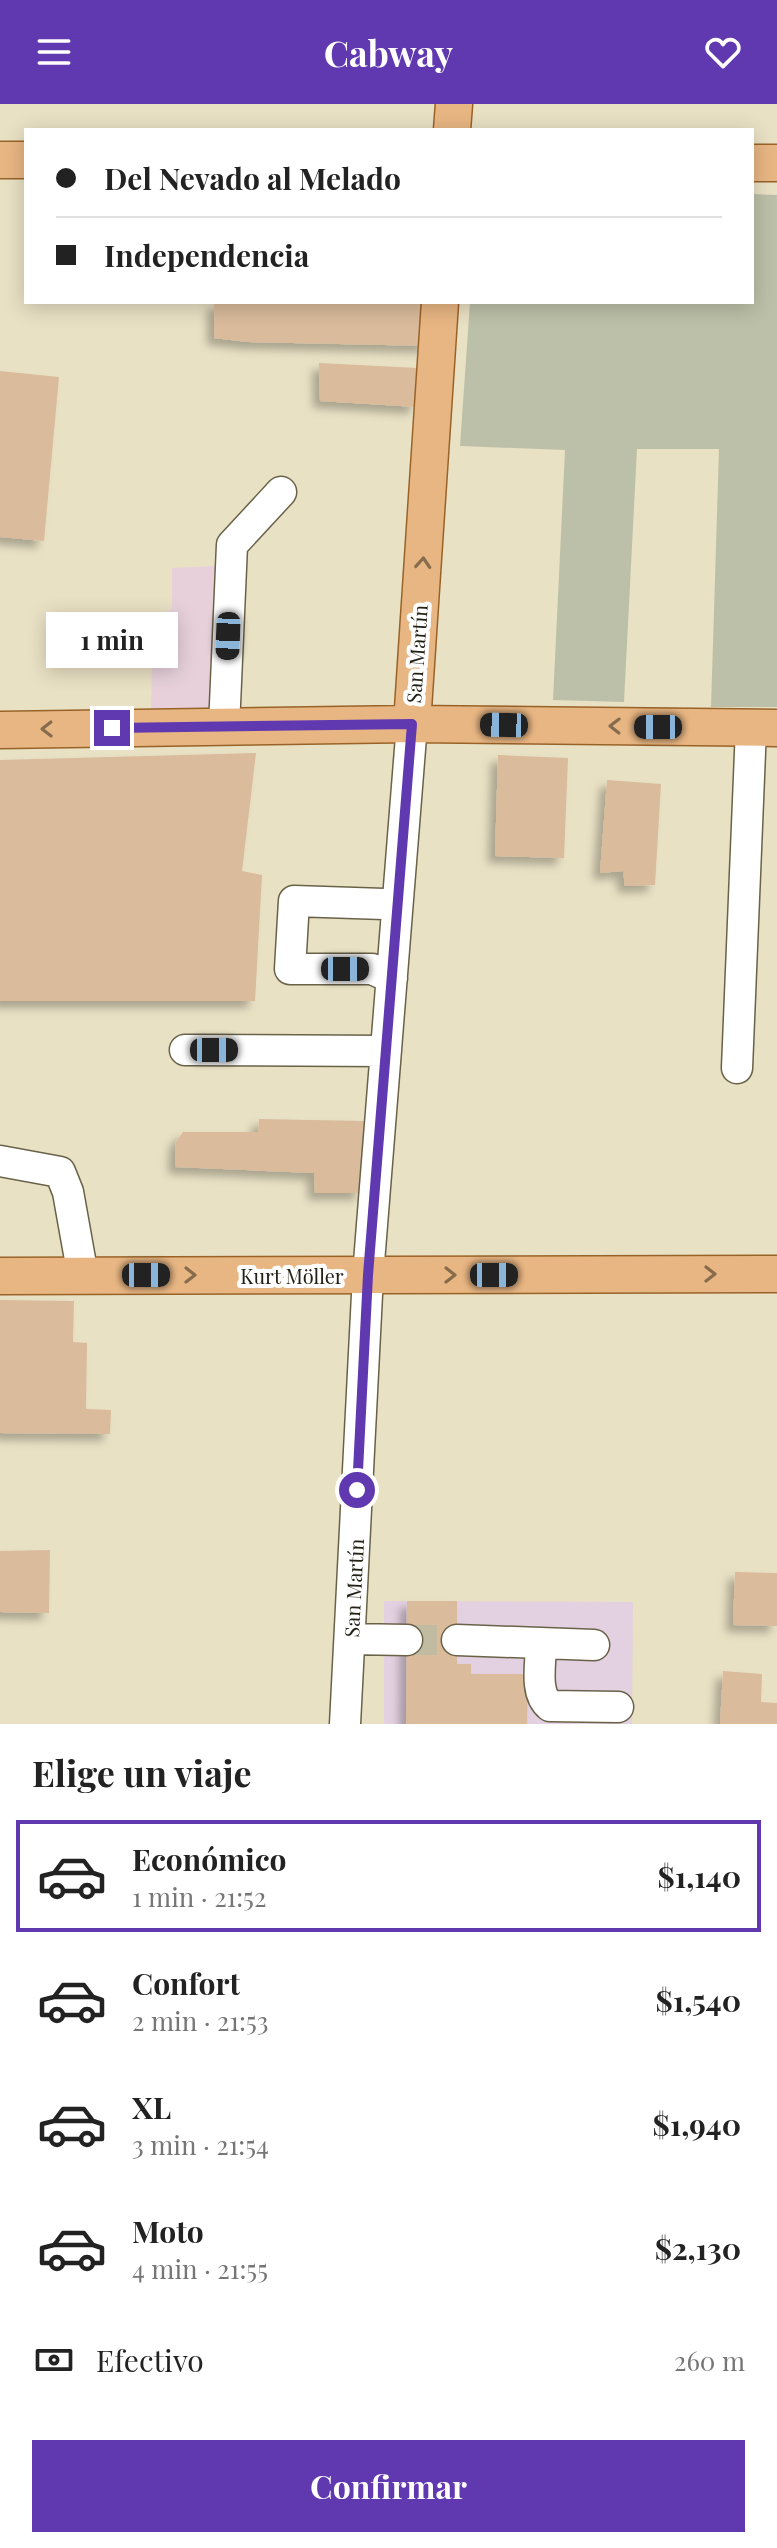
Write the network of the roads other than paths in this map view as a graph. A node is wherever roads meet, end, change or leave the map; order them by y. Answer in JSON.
{"nodes":[{"id":1,"x":454,"y":104,"type":"edge"},
{"id":2,"x":452,"y":128,"type":"edge"},
{"id":3,"x":0,"y":160,"type":"edge"},
{"id":4,"x":24,"y":160,"type":"edge"},
{"id":5,"x":754,"y":163,"type":"edge"},
{"id":6,"x":777,"y":163,"type":"edge"},
{"id":7,"x":440,"y":304,"type":"edge"},
{"id":8,"x":281,"y":492,"type":"dead end"},
{"id":9,"x":412,"y":724,"type":"junction"},
{"id":10,"x":224,"y":727,"type":"junction"},
{"id":11,"x":764,"y":728,"type":"edge"},
{"id":12,"x":0,"y":730,"type":"edge"},
{"id":13,"x":397,"y":901,"type":"junction"},
{"id":14,"x":392,"y":978,"type":"junction"},
{"id":15,"x":185,"y":1050,"type":"dead end"},
{"id":16,"x":386,"y":1051,"type":"junction"},
{"id":17,"x":737,"y":1068,"type":"dead end"},
{"id":18,"x":0,"y":1161,"type":"edge"},
{"id":19,"x":777,"y":1274,"type":"edge"},
{"id":20,"x":368,"y":1275,"type":"junction"},
{"id":21,"x":0,"y":1276,"type":"edge"},
{"id":22,"x":83,"y":1276,"type":"junction"},
{"id":23,"x":350,"y":1639,"type":"junction"},
{"id":24,"x":407,"y":1640,"type":"tunnel mouth"},
{"id":25,"x":457,"y":1640,"type":"tunnel mouth"},
{"id":26,"x":541,"y":1644,"type":"junction"},
{"id":27,"x":594,"y":1645,"type":"dead end"},
{"id":28,"x":618,"y":1707,"type":"dead end"},
{"id":29,"x":345,"y":1724,"type":"edge"}],
"edges":[{"from":1,"to":2,"type":"main road"},
{"from":3,"to":4,"type":"main road"},
{"from":5,"to":6,"type":"main road"},
{"from":9,"to":7,"type":"main road","name":"San Martín","one_way":true},
{"from":8,"to":10,"type":"street"},
{"from":9,"to":10,"type":"main road"},
{"from":11,"to":9,"type":"main road","one_way":true},
{"from":9,"to":13,"type":"street","name":"San Martín"},
{"from":10,"to":12,"type":"main road","one_way":true},
{"from":11,"to":17,"type":"street"},
{"from":13,"to":14,"type":"street","name":"San Martín"},
{"from":13,"to":14,"type":"street"},
{"from":14,"to":16,"type":"street","name":"San Martín"},
{"from":15,"to":16,"type":"street"},
{"from":16,"to":20,"type":"street","name":"San Martín"},
{"from":18,"to":22,"type":"street"},
{"from":20,"to":19,"type":"main road","name":"Kurt Möller","one_way":true},
{"from":22,"to":20,"type":"main road","name":"Kurt Möller","one_way":true},
{"from":20,"to":23,"type":"street","name":"San Martín"},
{"from":21,"to":22,"type":"main road","name":"Kurt Möller"},
{"from":23,"to":24,"type":"street"},
{"from":23,"to":29,"type":"street","name":"San Martín"},
{"from":25,"to":26,"type":"street"},
{"from":26,"to":27,"type":"street"},
{"from":26,"to":28,"type":"street"}]}
